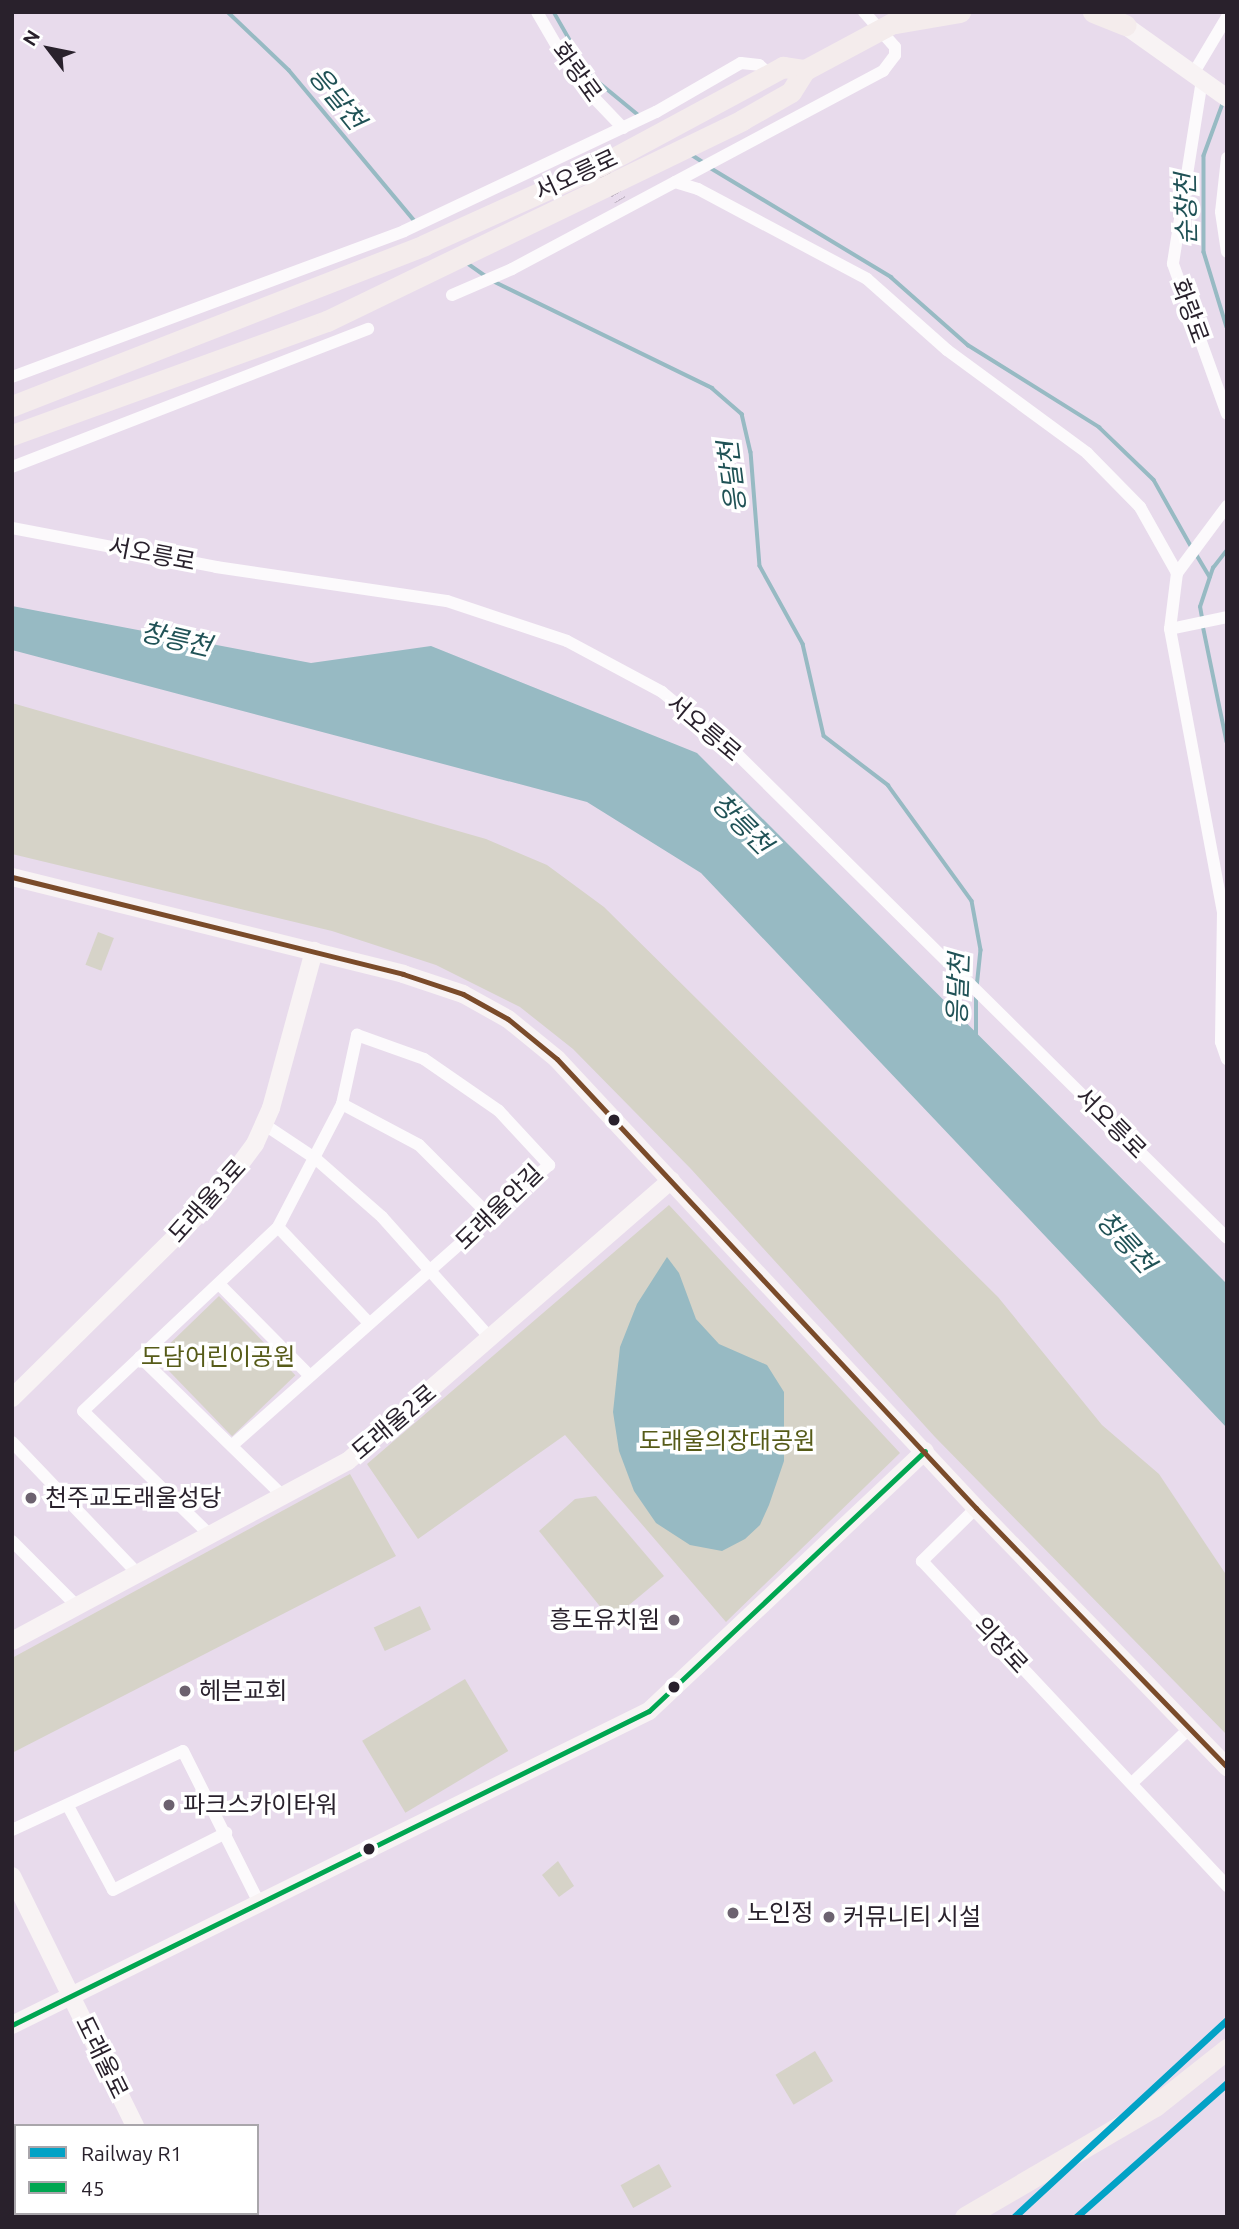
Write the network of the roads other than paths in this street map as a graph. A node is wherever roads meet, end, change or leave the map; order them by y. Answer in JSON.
{"nodes":[{"id":1,"x":537,"y":12,"type":"edge"},
{"id":2,"x":864,"y":12,"type":"edge"},
{"id":3,"x":913,"y":12,"type":"edge"},
{"id":4,"x":960,"y":12,"type":"edge"},
{"id":5,"x":1093,"y":12,"type":"edge"},
{"id":6,"x":1104,"y":12,"type":"edge"},
{"id":7,"x":1227,"y":17,"type":"edge"},
{"id":8,"x":1122,"y":18,"type":"edge"},
{"id":9,"x":891,"y":22,"type":"edge"},
{"id":10,"x":805,"y":70,"type":"junction"},
{"id":11,"x":770,"y":75,"type":"junction"},
{"id":12,"x":1209,"y":85,"type":"edge"},
{"id":13,"x":627,"y":126,"type":"junction"},
{"id":14,"x":1227,"y":158,"type":"edge"},
{"id":15,"x":675,"y":182,"type":"junction"},
{"id":16,"x":1227,"y":252,"type":"edge"},
{"id":17,"x":452,"y":295,"type":"dead end"},
{"id":18,"x":368,"y":329,"type":"dead end"},
{"id":19,"x":12,"y":377,"type":"edge"},
{"id":20,"x":12,"y":406,"type":"edge"},
{"id":21,"x":1227,"y":414,"type":"edge"},
{"id":22,"x":12,"y":435,"type":"edge"},
{"id":23,"x":12,"y":467,"type":"edge"},
{"id":24,"x":1227,"y":506,"type":"edge"},
{"id":25,"x":12,"y":527,"type":"edge"},
{"id":26,"x":1179,"y":569,"type":"junction"},
{"id":27,"x":1223,"y":618,"type":"edge"},
{"id":28,"x":1176,"y":628,"type":"junction"},
{"id":29,"x":12,"y":877,"type":"edge"},
{"id":30,"x":314,"y":951,"type":"junction"},
{"id":31,"x":1227,"y":1059,"type":"edge"},
{"id":32,"x":342,"y":1104,"type":"junction"},
{"id":33,"x":265,"y":1125,"type":"junction"},
{"id":34,"x":316,"y":1159,"type":"junction"},
{"id":35,"x":671,"y":1180,"type":"junction"},
{"id":36,"x":491,"y":1217,"type":"junction"},
{"id":37,"x":278,"y":1227,"type":"junction"},
{"id":38,"x":1227,"y":1238,"type":"edge"},
{"id":39,"x":431,"y":1272,"type":"junction"},
{"id":40,"x":219,"y":1284,"type":"junction"},
{"id":41,"x":368,"y":1322,"type":"junction"},
{"id":42,"x":491,"y":1339,"type":"junction"},
{"id":43,"x":140,"y":1357,"type":"junction"},
{"id":44,"x":309,"y":1376,"type":"junction"},
{"id":45,"x":12,"y":1398,"type":"edge"},
{"id":46,"x":12,"y":1442,"type":"edge"},
{"id":47,"x":232,"y":1445,"type":"junction"},
{"id":48,"x":925,"y":1451,"type":"junction"},
{"id":49,"x":282,"y":1495,"type":"junction"},
{"id":50,"x":976,"y":1508,"type":"junction"},
{"id":51,"x":210,"y":1535,"type":"junction"},
{"id":52,"x":12,"y":1541,"type":"edge"},
{"id":53,"x":137,"y":1573,"type":"junction"},
{"id":54,"x":75,"y":1604,"type":"junction"},
{"id":55,"x":12,"y":1641,"type":"edge"},
{"id":56,"x":1190,"y":1728,"type":"junction"},
{"id":57,"x":1227,"y":1767,"type":"edge"},
{"id":58,"x":1132,"y":1783,"type":"junction"},
{"id":59,"x":68,"y":1806,"type":"junction"},
{"id":60,"x":12,"y":1830,"type":"edge"},
{"id":61,"x":226,"y":1833,"type":"junction"},
{"id":62,"x":12,"y":1876,"type":"edge"},
{"id":63,"x":1227,"y":1886,"type":"edge"},
{"id":64,"x":258,"y":1902,"type":"junction"},
{"id":65,"x":71,"y":1995,"type":"junction"},
{"id":66,"x":12,"y":2025,"type":"edge"},
{"id":67,"x":1227,"y":2049,"type":"edge"},
{"id":68,"x":134,"y":2124,"type":"edge"},
{"id":69,"x":965,"y":2217,"type":"edge"}],
"edges":[{"from":1,"to":13,"type":"street","name":"화랑로"},
{"from":2,"to":9,"type":"street"},
{"from":3,"to":9,"type":"main road"},
{"from":4,"to":9,"type":"main road"},
{"from":5,"to":8,"type":"main road"},
{"from":6,"to":8,"type":"street"},
{"from":7,"to":12,"type":"street"},
{"from":8,"to":12,"type":"street"},
{"from":9,"to":10,"type":"main road"},
{"from":9,"to":15,"type":"street"},
{"from":10,"to":11,"type":"main road"},
{"from":10,"to":22,"type":"main road","name":"서오릉로"},
{"from":11,"to":13,"type":"street"},
{"from":11,"to":20,"type":"main road","name":"서오릉로"},
{"from":12,"to":21,"type":"street","name":"화랑로"},
{"from":13,"to":19,"type":"street"},
{"from":14,"to":16,"type":"street"},
{"from":15,"to":17,"type":"street"},
{"from":15,"to":26,"type":"street"},
{"from":18,"to":23,"type":"street"},
{"from":24,"to":26,"type":"street"},
{"from":25,"to":38,"type":"street","name":"서오릉로"},
{"from":26,"to":28,"type":"street"},
{"from":27,"to":28,"type":"street"},
{"from":28,"to":31,"type":"street"},
{"from":29,"to":30,"type":"street"},
{"from":30,"to":33,"type":"street","name":"도래울3로"},
{"from":30,"to":35,"type":"street"},
{"from":32,"to":34,"type":"street","name":"도래울안길"},
{"from":32,"to":36,"type":"street"},
{"from":32,"to":36,"type":"street","name":"도래울안길"},
{"from":33,"to":34,"type":"street"},
{"from":33,"to":45,"type":"street","name":"도래울3로"},
{"from":34,"to":37,"type":"street","name":"도래울안길"},
{"from":34,"to":39,"type":"street"},
{"from":35,"to":42,"type":"street","name":"도래울2로"},
{"from":35,"to":48,"type":"street"},
{"from":36,"to":39,"type":"street","name":"도래울안길"},
{"from":37,"to":40,"type":"street","name":"도래울안길"},
{"from":37,"to":41,"type":"street"},
{"from":39,"to":41,"type":"street","name":"도래울안길"},
{"from":39,"to":42,"type":"street"},
{"from":40,"to":43,"type":"street","name":"도래울안길"},
{"from":40,"to":44,"type":"street"},
{"from":41,"to":44,"type":"street","name":"도래울안길"},
{"from":42,"to":49,"type":"street","name":"도래울2로"},
{"from":43,"to":47,"type":"street"},
{"from":43,"to":51,"type":"street","name":"도래울안길"},
{"from":44,"to":47,"type":"street","name":"도래울안길"},
{"from":46,"to":53,"type":"street"},
{"from":47,"to":49,"type":"street"},
{"from":48,"to":50,"type":"street"},
{"from":48,"to":64,"type":"street"},
{"from":49,"to":51,"type":"street","name":"도래울2로"},
{"from":50,"to":56,"type":"street"},
{"from":50,"to":58,"type":"street","name":"의장로"},
{"from":51,"to":53,"type":"street","name":"도래울2로"},
{"from":52,"to":54,"type":"street"},
{"from":53,"to":54,"type":"street","name":"도래울2로"},
{"from":54,"to":55,"type":"street","name":"도래울2로"},
{"from":56,"to":57,"type":"street"},
{"from":56,"to":58,"type":"street"},
{"from":58,"to":63,"type":"street","name":"의장로"},
{"from":59,"to":60,"type":"street"},
{"from":59,"to":61,"type":"street"},
{"from":59,"to":61,"type":"street"},
{"from":61,"to":64,"type":"street"},
{"from":62,"to":65,"type":"street","name":"도래울로"},
{"from":64,"to":65,"type":"street"},
{"from":65,"to":66,"type":"street"},
{"from":65,"to":68,"type":"street","name":"도래울로"},
{"from":67,"to":69,"type":"main road"}]}
